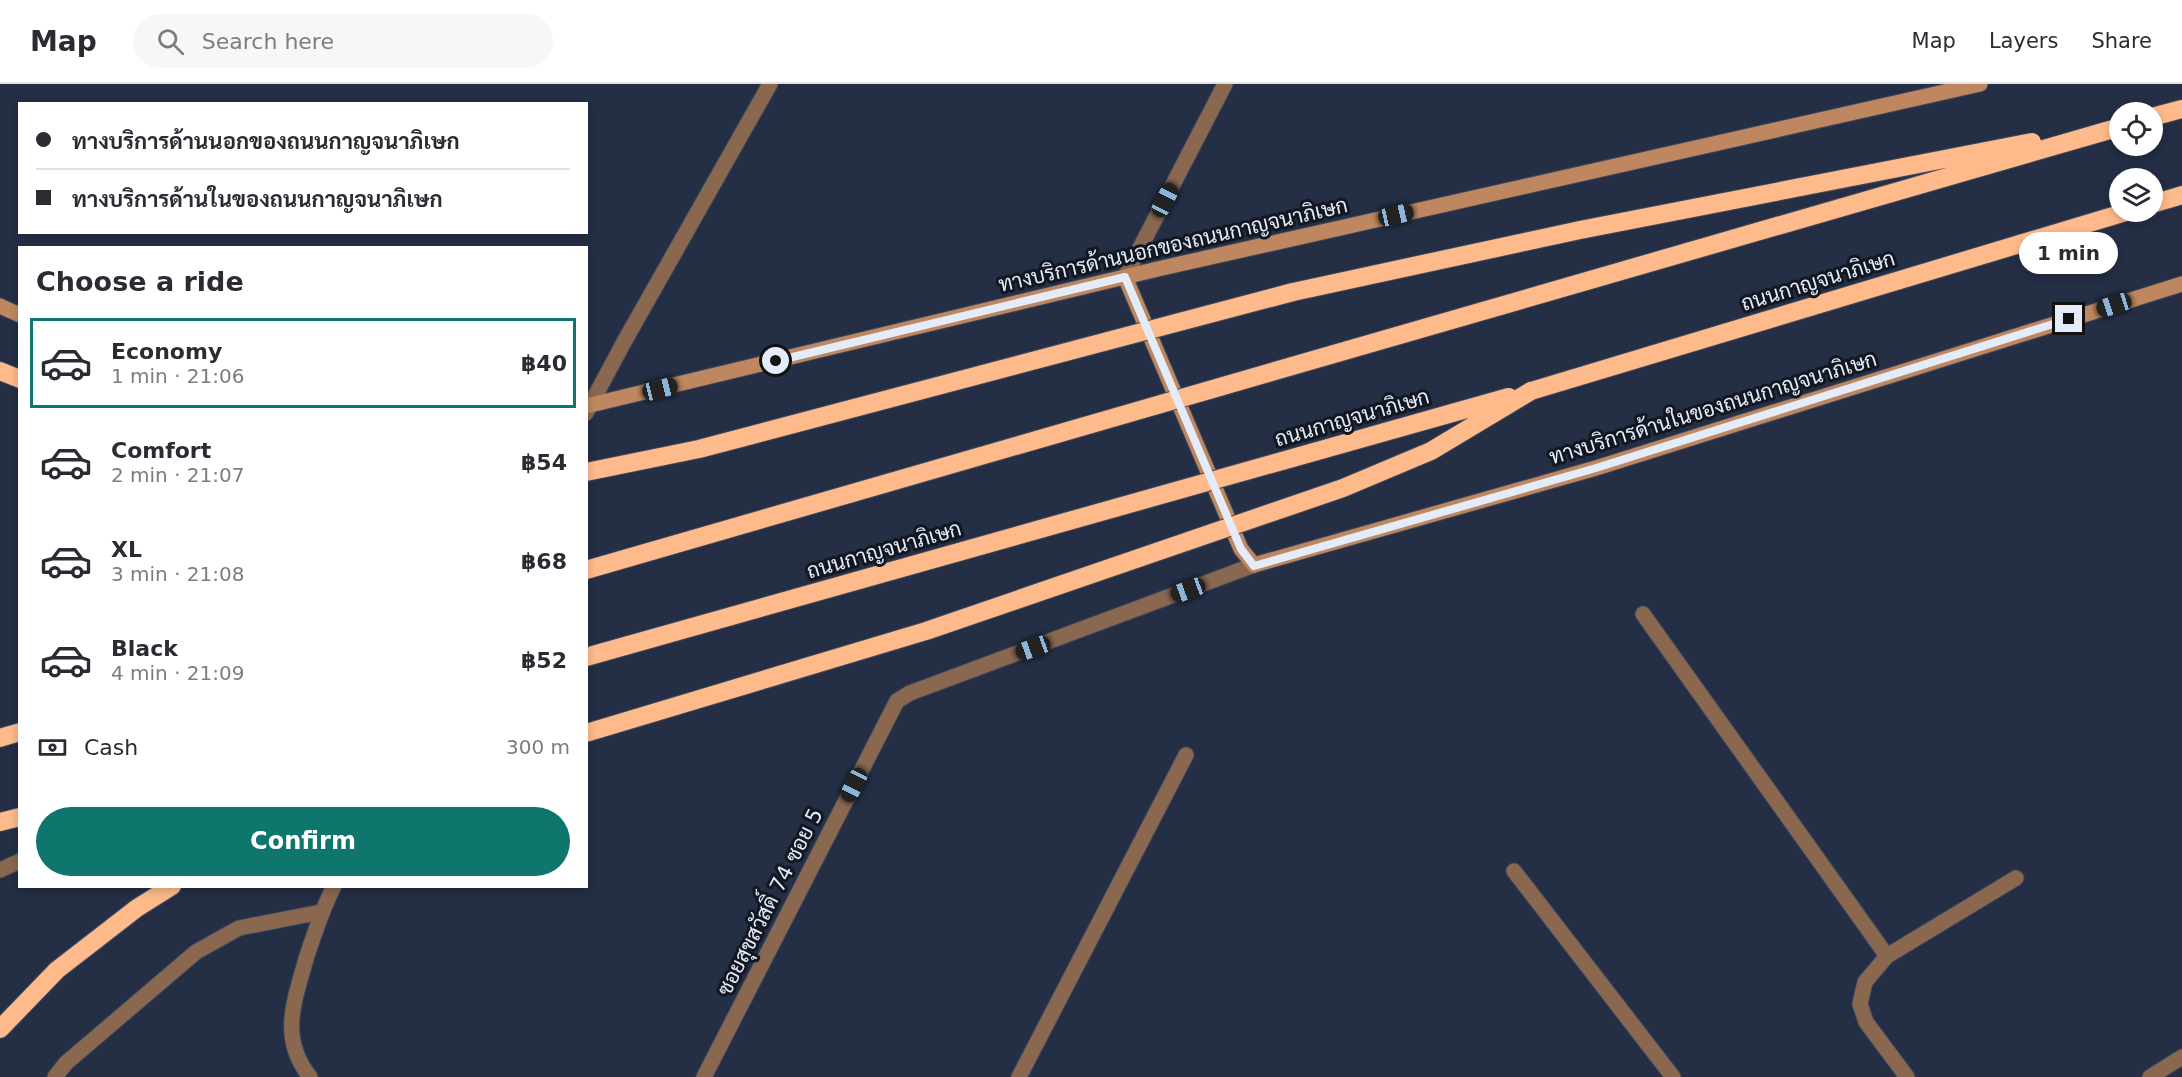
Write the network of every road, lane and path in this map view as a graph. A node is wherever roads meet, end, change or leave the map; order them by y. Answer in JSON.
{"nodes":[{"id":1,"x":770,"y":84,"type":"edge"},
{"id":2,"x":1225,"y":84,"type":"edge"},
{"id":3,"x":1980,"y":84,"type":"edge"},
{"id":4,"x":2182,"y":109,"type":"edge"},
{"id":5,"x":2163,"y":114,"type":"edge"},
{"id":6,"x":2109,"y":128,"type":"edge"},
{"id":7,"x":2109,"y":129,"type":"edge"},
{"id":8,"x":2182,"y":195,"type":"edge"},
{"id":9,"x":2163,"y":201,"type":"edge"},
{"id":10,"x":2109,"y":217,"type":"edge"},
{"id":11,"x":1125,"y":277,"type":"junction"},
{"id":12,"x":2182,"y":284,"type":"edge"},
{"id":13,"x":0,"y":306,"type":"edge"},
{"id":14,"x":18,"y":314,"type":"edge"},
{"id":15,"x":0,"y":371,"type":"edge"},
{"id":16,"x":18,"y":378,"type":"edge"},
{"id":17,"x":1531,"y":391,"type":"junction"},
{"id":18,"x":588,"y":408,"type":"edge"},
{"id":19,"x":588,"y":472,"type":"edge"},
{"id":20,"x":1254,"y":566,"type":"junction"},
{"id":21,"x":588,"y":569,"type":"edge"},
{"id":22,"x":1643,"y":614,"type":"dead end"},
{"id":23,"x":588,"y":656,"type":"edge"},
{"id":24,"x":588,"y":732,"type":"edge"},
{"id":25,"x":18,"y":733,"type":"edge"},
{"id":26,"x":0,"y":738,"type":"edge"},
{"id":27,"x":1186,"y":755,"type":"dead end"},
{"id":28,"x":18,"y":817,"type":"edge"},
{"id":29,"x":0,"y":822,"type":"edge"},
{"id":30,"x":18,"y":862,"type":"edge"},
{"id":31,"x":0,"y":870,"type":"edge"},
{"id":32,"x":1514,"y":871,"type":"dead end"},
{"id":33,"x":2016,"y":878,"type":"dead end"},
{"id":34,"x":169,"y":888,"type":"edge"},
{"id":35,"x":333,"y":888,"type":"edge"},
{"id":36,"x":321,"y":912,"type":"junction"},
{"id":37,"x":1887,"y":956,"type":"junction"},
{"id":38,"x":0,"y":1029,"type":"edge"},
{"id":39,"x":2182,"y":1057,"type":"edge"},
{"id":40,"x":55,"y":1077,"type":"edge"},
{"id":41,"x":310,"y":1077,"type":"edge"},
{"id":42,"x":704,"y":1077,"type":"edge"},
{"id":43,"x":1019,"y":1077,"type":"edge"},
{"id":44,"x":1673,"y":1077,"type":"edge"},
{"id":45,"x":1907,"y":1077,"type":"edge"},
{"id":46,"x":2150,"y":1077,"type":"edge"}],
"edges":[{"from":1,"to":18,"type":"street"},
{"from":2,"to":11,"type":"street"},
{"from":3,"to":11,"type":"main road","name":"ทางบริการด้านนอกของถนนกาญจนาภิเษก"},
{"from":4,"to":5,"type":"highway"},
{"from":6,"to":19,"type":"highway","bridge":true},
{"from":7,"to":21,"type":"highway","bridge":true},
{"from":8,"to":9,"type":"highway"},
{"from":10,"to":17,"type":"highway","name":"ถนนกาญจนาภิเษก"},
{"from":11,"to":18,"type":"main road","name":"ทางบริการด้านนอกของถนนกาญจนาภิเษก"},
{"from":11,"to":20,"type":"main road"},
{"from":12,"to":20,"type":"main road","name":"ทางบริการด้านในของถนนกาญจนาภิเษก"},
{"from":13,"to":14,"type":"main road"},
{"from":15,"to":16,"type":"highway"},
{"from":17,"to":23,"type":"highway","name":"ถนนกาญจนาภิเษก","bridge":true},
{"from":17,"to":24,"type":"highway","bridge":true},
{"from":20,"to":42,"type":"street","name":"ซอยสุขสวัสดิ์ 74 ซอย 5"},
{"from":22,"to":37,"type":"street"},
{"from":25,"to":26,"type":"highway"},
{"from":27,"to":43,"type":"street"},
{"from":28,"to":29,"type":"highway"},
{"from":30,"to":31,"type":"street"},
{"from":32,"to":44,"type":"street"},
{"from":33,"to":37,"type":"street"},
{"from":34,"to":38,"type":"highway"},
{"from":35,"to":36,"type":"street"},
{"from":36,"to":40,"type":"street"},
{"from":36,"to":41,"type":"street"},
{"from":37,"to":45,"type":"street"},
{"from":39,"to":46,"type":"street"}]}
